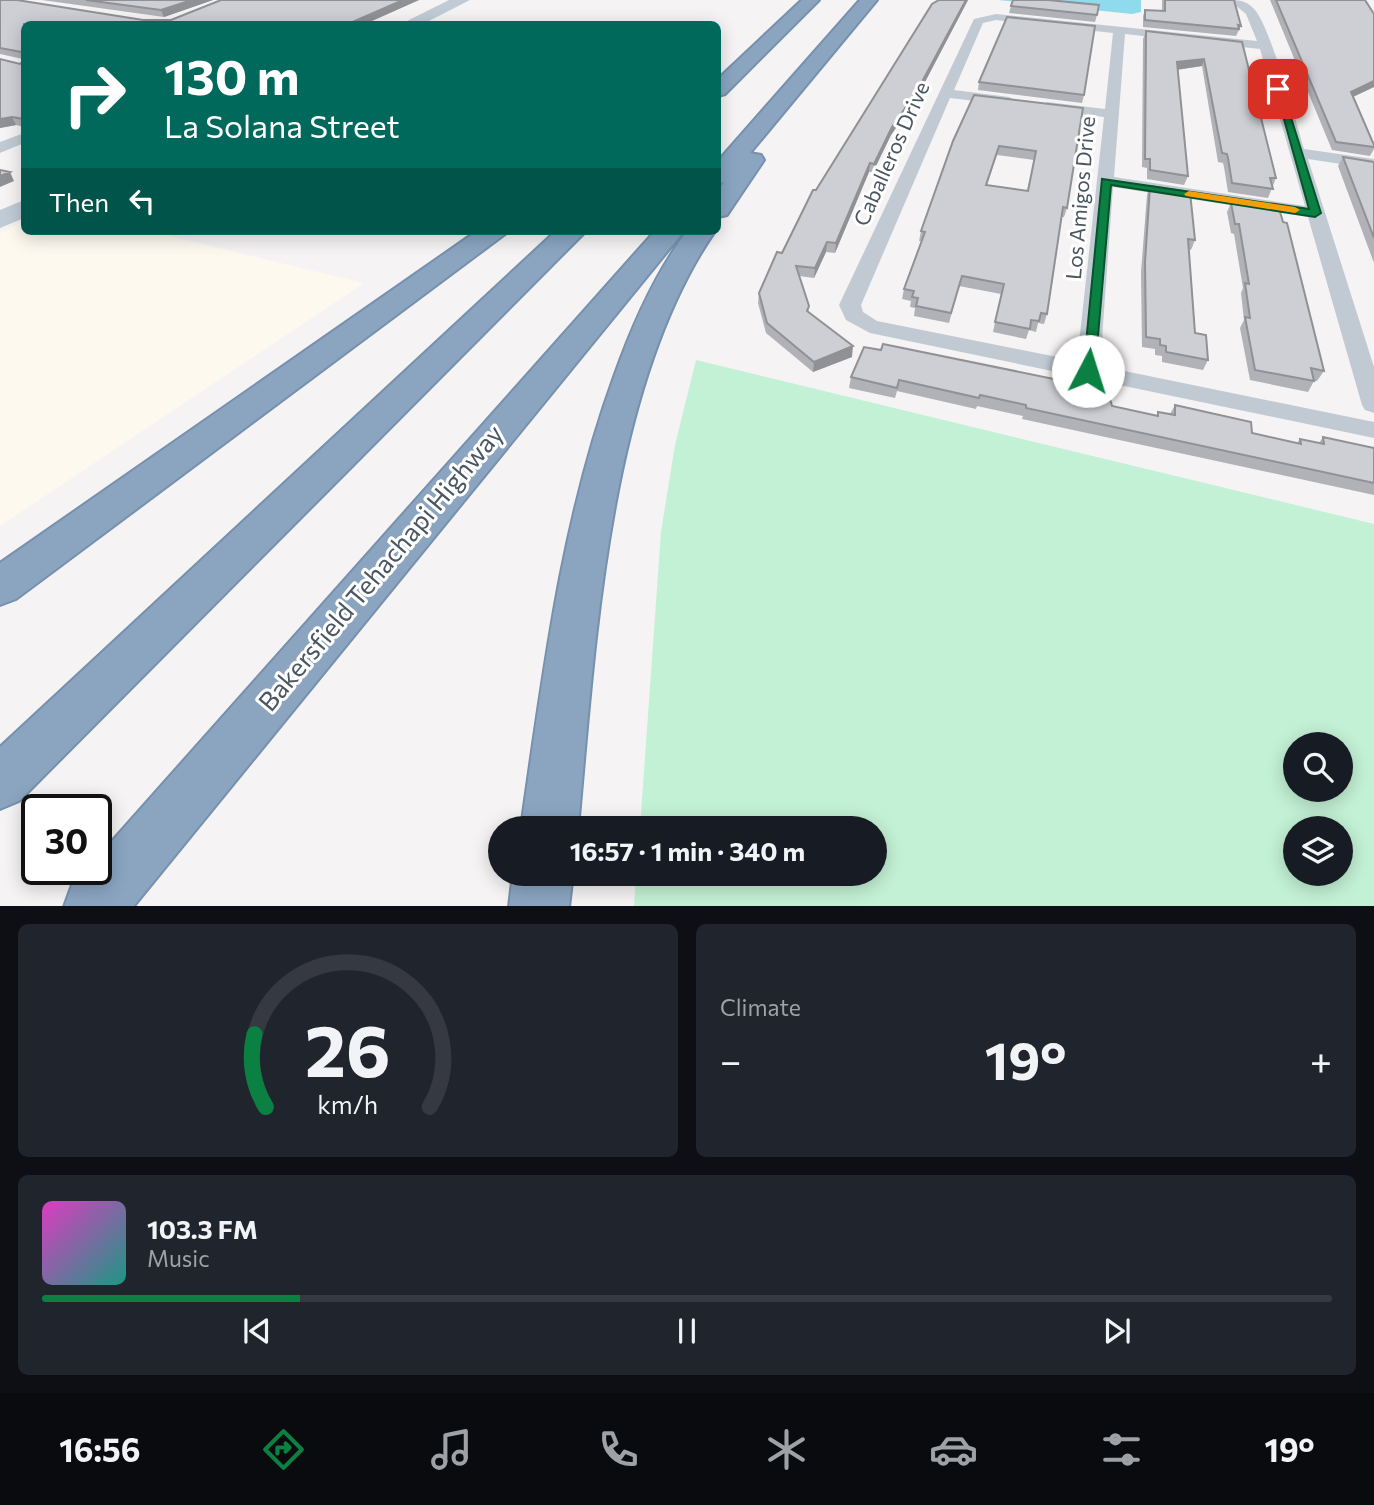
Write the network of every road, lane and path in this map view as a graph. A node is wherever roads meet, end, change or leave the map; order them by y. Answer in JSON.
{"nodes":[{"id":1,"x":462,"y":0,"type":"edge"},
{"id":2,"x":811,"y":0,"type":"edge"},
{"id":3,"x":869,"y":0,"type":"edge"},
{"id":4,"x":1235,"y":0,"type":"edge"},
{"id":5,"x":416,"y":21,"type":"edge"},
{"id":6,"x":1119,"y":30,"type":"junction"},
{"id":7,"x":771,"y":39,"type":"junction"},
{"id":8,"x":1265,"y":46,"type":"junction"},
{"id":9,"x":721,"y":69,"type":"edge"},
{"id":10,"x":721,"y":87,"type":"edge"},
{"id":11,"x":945,"y":93,"type":"junction"},
{"id":12,"x":785,"y":98,"type":"junction"},
{"id":13,"x":1112,"y":114,"type":"junction"},
{"id":14,"x":21,"y":139,"type":"edge"},
{"id":15,"x":0,"y":148,"type":"edge"},
{"id":16,"x":21,"y":153,"type":"edge"},
{"id":17,"x":1297,"y":153,"type":"junction"},
{"id":18,"x":1374,"y":164,"type":"edge"},
{"id":19,"x":721,"y":173,"type":"edge"},
{"id":20,"x":1106,"y":181,"type":"junction"},
{"id":21,"x":721,"y":205,"type":"edge"},
{"id":22,"x":21,"y":210,"type":"edge"},
{"id":23,"x":1315,"y":213,"type":"junction"},
{"id":24,"x":0,"y":220,"type":"edge"},
{"id":25,"x":489,"y":235,"type":"edge"},
{"id":26,"x":568,"y":235,"type":"edge"},
{"id":27,"x":667,"y":235,"type":"edge"},
{"id":28,"x":699,"y":235,"type":"edge"},
{"id":29,"x":1088,"y":371,"type":"junction"},
{"id":30,"x":1374,"y":405,"type":"edge"},
{"id":31,"x":1374,"y":430,"type":"edge"},
{"id":32,"x":0,"y":587,"type":"edge"},
{"id":33,"x":0,"y":783,"type":"edge"},
{"id":34,"x":551,"y":816,"type":"edge"},
{"id":35,"x":541,"y":886,"type":"edge"},
{"id":36,"x":94,"y":906,"type":"edge"},
{"id":37,"x":539,"y":906,"type":"edge"}],
"edges":[{"from":1,"to":5,"type":"main road"},
{"from":2,"to":7,"type":"highway"},
{"from":3,"to":12,"type":"highway"},
{"from":4,"to":8,"type":"street"},
{"from":6,"to":8,"type":"street"},
{"from":6,"to":11,"type":"street","name":"Caballeros Drive"},
{"from":6,"to":13,"type":"street","name":"Los Amigos Drive"},
{"from":7,"to":9,"type":"highway"},
{"from":7,"to":10,"type":"highway"},
{"from":8,"to":17,"type":"street"},
{"from":11,"to":13,"type":"street"},
{"from":11,"to":29,"type":"street","name":"Caballeros Drive"},
{"from":12,"to":19,"type":"highway"},
{"from":12,"to":21,"type":"highway"},
{"from":13,"to":20,"type":"street","name":"Los Amigos Drive"},
{"from":14,"to":15,"type":"street"},
{"from":15,"to":16,"type":"street"},
{"from":17,"to":18,"type":"street"},
{"from":17,"to":23,"type":"street"},
{"from":20,"to":23,"type":"street"},
{"from":20,"to":29,"type":"street","name":"Los Amigos Drive"},
{"from":22,"to":24,"type":"main road"},
{"from":23,"to":30,"type":"street"},
{"from":25,"to":32,"type":"highway"},
{"from":26,"to":33,"type":"highway"},
{"from":27,"to":36,"type":"highway","name":"Bakersfield Tehachapi Highway"},
{"from":28,"to":34,"type":"highway"},
{"from":29,"to":31,"type":"street"},
{"from":35,"to":37,"type":"highway"}]}
